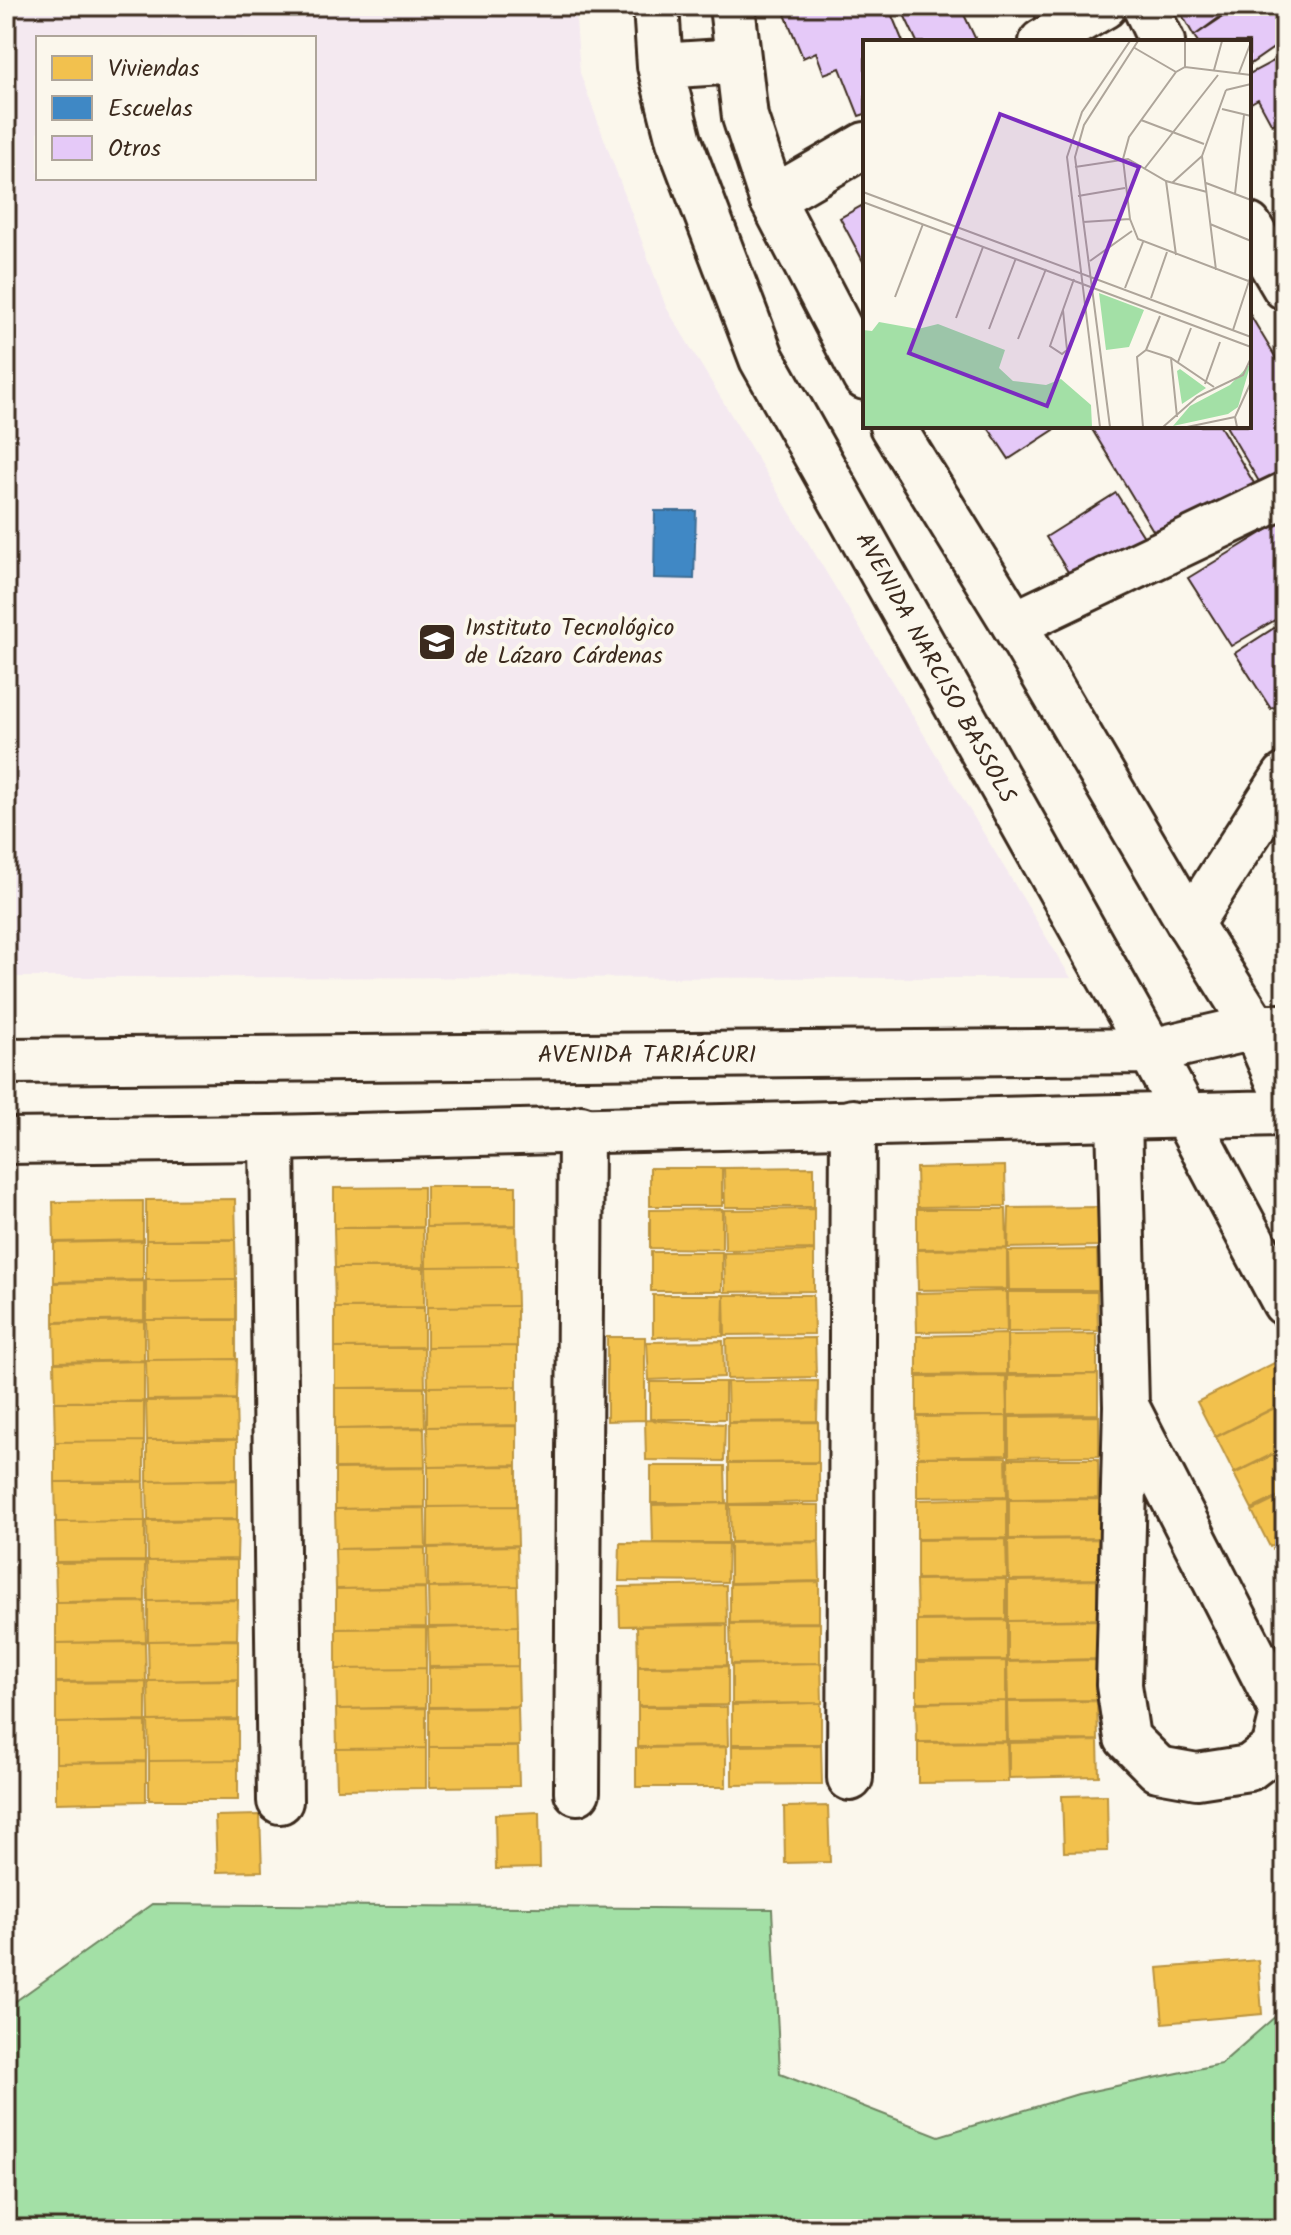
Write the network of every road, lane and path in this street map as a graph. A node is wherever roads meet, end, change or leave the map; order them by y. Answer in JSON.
{"nodes":[{"id":1,"x":656,"y":6,"type":"edge"},
{"id":2,"x":732,"y":6,"type":"edge"},
{"id":3,"x":1104,"y":6,"type":"edge"},
{"id":4,"x":1145,"y":6,"type":"edge"},
{"id":5,"x":1045,"y":40,"type":"edge"},
{"id":6,"x":1161,"y":40,"type":"edge"},
{"id":7,"x":738,"y":61,"type":"junction"},
{"id":8,"x":660,"y":66,"type":"junction"},
{"id":9,"x":863,"y":146,"type":"edge"},
{"id":10,"x":772,"y":199,"type":"junction"},
{"id":11,"x":1251,"y":229,"type":"edge"},
{"id":12,"x":1285,"y":287,"type":"edge"},
{"id":13,"x":863,"y":373,"type":"edge"},
{"id":14,"x":893,"y":428,"type":"edge"},
{"id":15,"x":1285,"y":495,"type":"edge"},
{"id":16,"x":1014,"y":624,"type":"junction"},
{"id":17,"x":1285,"y":776,"type":"edge"},
{"id":18,"x":1190,"y":924,"type":"junction"},
{"id":19,"x":1270,"y":1027,"type":"edge"},
{"id":20,"x":1151,"y":1051,"type":"junction"},
{"id":21,"x":6,"y":1061,"type":"edge"},
{"id":22,"x":1285,"y":1096,"type":"edge"},
{"id":23,"x":1285,"y":1113,"type":"edge"},
{"id":24,"x":1185,"y":1115,"type":"junction"},
{"id":25,"x":1119,"y":1117,"type":"junction"},
{"id":26,"x":853,"y":1122,"type":"junction"},
{"id":27,"x":581,"y":1128,"type":"junction"},
{"id":28,"x":272,"y":1138,"type":"junction"},
{"id":29,"x":6,"y":1141,"type":"edge"},
{"id":30,"x":1285,"y":1303,"type":"edge"},
{"id":31,"x":1126,"y":1406,"type":"junction"},
{"id":32,"x":850,"y":1778,"type":"dead end"},
{"id":33,"x":577,"y":1792,"type":"dead end"},
{"id":34,"x":280,"y":1801,"type":"dead end"}],
"edges":[{"from":1,"to":8,"type":"street","name":"AVENIDA NARCISO BASSOLS"},
{"from":2,"to":7,"type":"street"},
{"from":3,"to":5,"type":"street"},
{"from":4,"to":6,"type":"street"},
{"from":7,"to":8,"type":"street"},
{"from":7,"to":10,"type":"street"},
{"from":8,"to":20,"type":"street","name":"AVENIDA NARCISO BASSOLS"},
{"from":9,"to":10,"type":"street"},
{"from":10,"to":13,"type":"street"},
{"from":11,"to":12,"type":"street"},
{"from":14,"to":16,"type":"street"},
{"from":15,"to":16,"type":"street"},
{"from":16,"to":18,"type":"street"},
{"from":17,"to":18,"type":"street"},
{"from":18,"to":19,"type":"street"},
{"from":19,"to":20,"type":"street","name":"AVENIDA TARIÁCURI"},
{"from":19,"to":22,"type":"street"},
{"from":20,"to":21,"type":"street","name":"AVENIDA TARIÁCURI"},
{"from":20,"to":24,"type":"street","name":"AVENIDA NARCISO BASSOLS"},
{"from":23,"to":24,"type":"street"},
{"from":24,"to":25,"type":"street"},
{"from":24,"to":30,"type":"street","name":"AVENIDA NARCISO BASSOLS"},
{"from":25,"to":26,"type":"street"},
{"from":25,"to":31,"type":"street"},
{"from":26,"to":27,"type":"street"},
{"from":26,"to":32,"type":"street"},
{"from":27,"to":28,"type":"street"},
{"from":27,"to":33,"type":"street"},
{"from":28,"to":29,"type":"street"},
{"from":28,"to":34,"type":"street"},
{"from":31,"to":31,"type":"street"}]}
